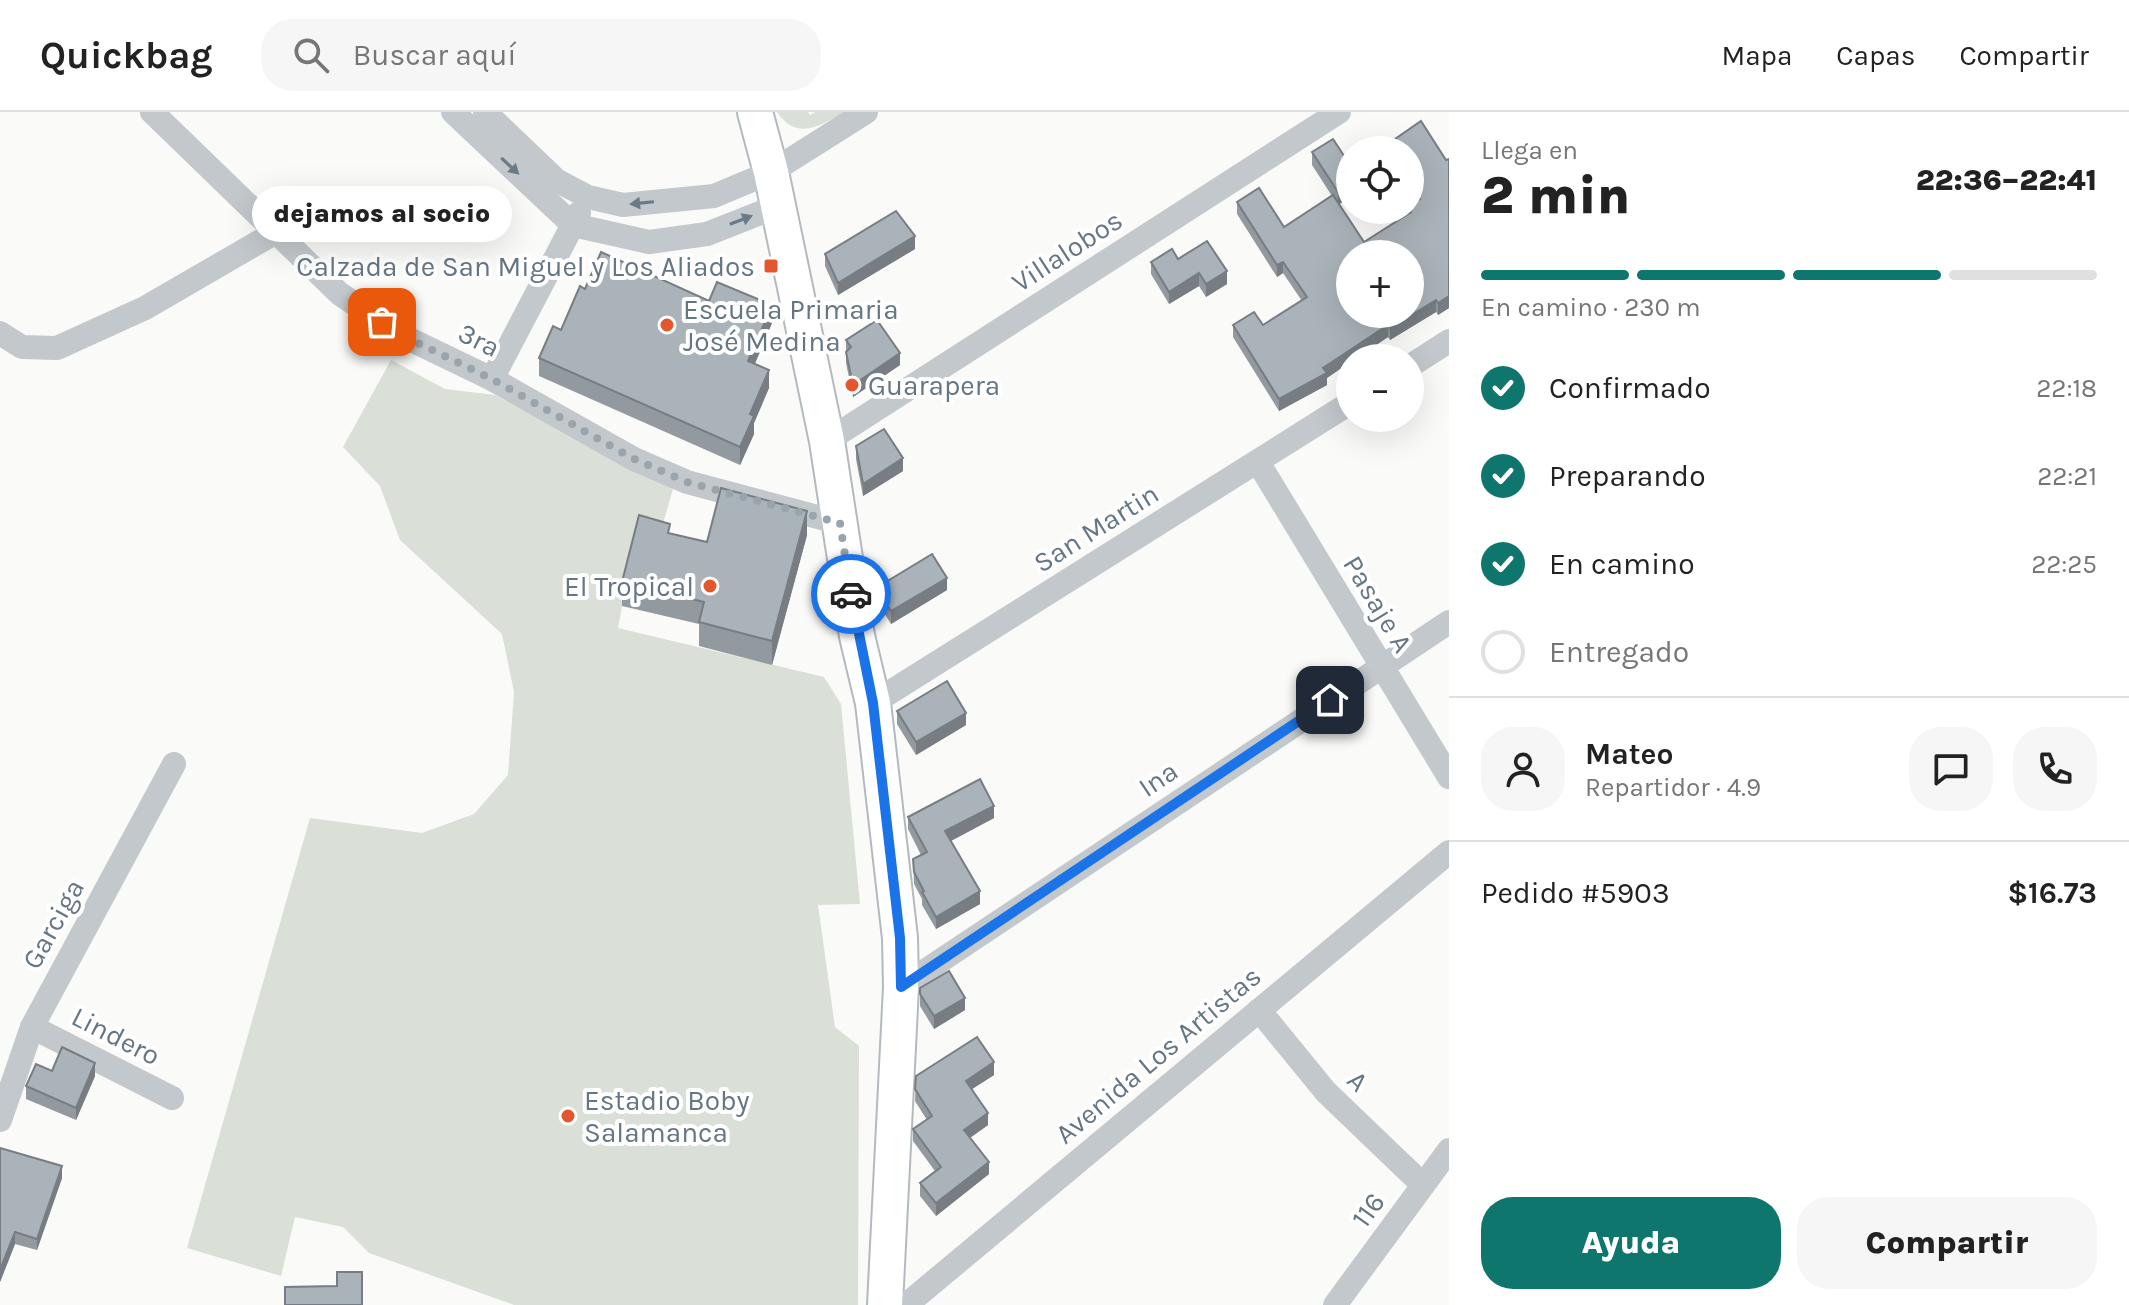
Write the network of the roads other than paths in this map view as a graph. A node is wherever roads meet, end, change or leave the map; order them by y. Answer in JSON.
{"nodes":[{"id":1,"x":152,"y":112,"type":"edge"},
{"id":2,"x":453,"y":112,"type":"edge"},
{"id":3,"x":485,"y":112,"type":"edge"},
{"id":4,"x":755,"y":112,"type":"edge"},
{"id":5,"x":866,"y":112,"type":"edge"},
{"id":6,"x":1339,"y":112,"type":"edge"},
{"id":7,"x":771,"y":172,"type":"junction"},
{"id":8,"x":588,"y":197,"type":"junction"},
{"id":9,"x":778,"y":206,"type":"junction"},
{"id":10,"x":573,"y":225,"type":"junction"},
{"id":11,"x":276,"y":232,"type":"junction"},
{"id":12,"x":0,"y":333,"type":"edge"},
{"id":13,"x":1449,"y":341,"type":"edge"},
{"id":14,"x":1424,"y":357,"type":"edge"},
{"id":15,"x":492,"y":379,"type":"junction"},
{"id":16,"x":1336,"y":412,"type":"edge"},
{"id":17,"x":827,"y":441,"type":"junction"},
{"id":18,"x":1258,"y":462,"type":"junction"},
{"id":19,"x":840,"y":523,"type":"junction"},
{"id":20,"x":1449,"y":622,"type":"edge"},
{"id":21,"x":1380,"y":666,"type":"junction"},
{"id":22,"x":873,"y":703,"type":"junction"},
{"id":23,"x":174,"y":764,"type":"dead end"},
{"id":24,"x":1449,"y":777,"type":"edge"},
{"id":25,"x":1449,"y":852,"type":"edge"},
{"id":26,"x":901,"y":987,"type":"junction"},
{"id":27,"x":1259,"y":1010,"type":"junction"},
{"id":28,"x":32,"y":1027,"type":"junction"},
{"id":29,"x":172,"y":1098,"type":"dead end"},
{"id":30,"x":0,"y":1120,"type":"edge"},
{"id":31,"x":1449,"y":1150,"type":"edge"},
{"id":32,"x":1423,"y":1185,"type":"junction"},
{"id":33,"x":885,"y":1305,"type":"edge"},
{"id":34,"x":906,"y":1305,"type":"edge"},
{"id":35,"x":1335,"y":1305,"type":"edge"}],
"edges":[{"from":1,"to":11,"type":"street","name":"3ra"},
{"from":2,"to":10,"type":"street","one_way":true},
{"from":3,"to":8,"type":"street"},
{"from":4,"to":7,"type":"main road"},
{"from":5,"to":7,"type":"street"},
{"from":6,"to":17,"type":"street","name":"Villalobos"},
{"from":7,"to":8,"type":"street","one_way":true},
{"from":7,"to":9,"type":"main road"},
{"from":8,"to":10,"type":"street"},
{"from":10,"to":9,"type":"street","one_way":true},
{"from":9,"to":17,"type":"main road"},
{"from":10,"to":15,"type":"street"},
{"from":11,"to":12,"type":"street"},
{"from":11,"to":15,"type":"street","name":"3ra"},
{"from":13,"to":14,"type":"street"},
{"from":15,"to":19,"type":"street","name":"3ra"},
{"from":16,"to":18,"type":"street","name":"San Martin"},
{"from":17,"to":19,"type":"main road"},
{"from":18,"to":21,"type":"street","name":"Pasaje A"},
{"from":18,"to":22,"type":"street","name":"San Martin"},
{"from":19,"to":22,"type":"main road"},
{"from":20,"to":21,"type":"street","name":"Ina"},
{"from":21,"to":24,"type":"street","name":"Pasaje A"},
{"from":21,"to":26,"type":"street","name":"Ina"},
{"from":22,"to":26,"type":"main road"},
{"from":23,"to":28,"type":"street","name":"Garciga"},
{"from":25,"to":27,"type":"street","name":"Avenida Los Artistas"},
{"from":26,"to":33,"type":"main road"},
{"from":27,"to":32,"type":"street","name":"A"},
{"from":27,"to":34,"type":"street","name":"Avenida Los Artistas"},
{"from":28,"to":29,"type":"street","name":"Lindero"},
{"from":28,"to":30,"type":"street","name":"Garciga"},
{"from":31,"to":32,"type":"street","name":"116"},
{"from":32,"to":35,"type":"street","name":"116"}]}
